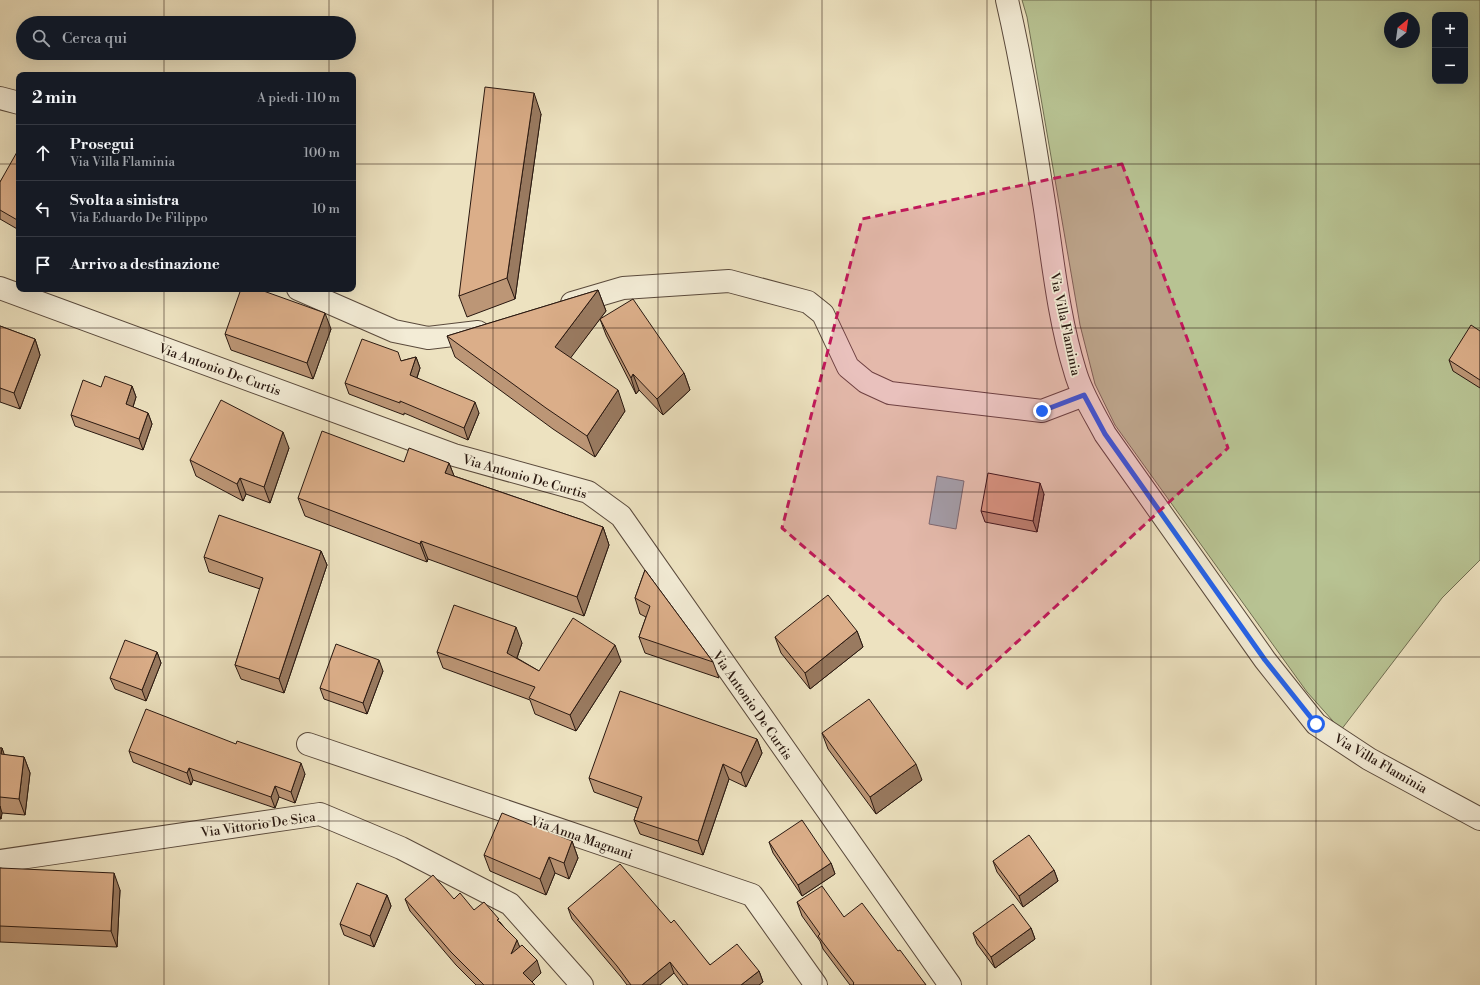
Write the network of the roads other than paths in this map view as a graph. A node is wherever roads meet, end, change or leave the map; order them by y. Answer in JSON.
{"nodes":[{"id":1,"x":1007,"y":0,"type":"edge"},
{"id":2,"x":0,"y":98,"type":"edge"},
{"id":3,"x":16,"y":102,"type":"edge"},
{"id":4,"x":0,"y":288,"type":"edge"},
{"id":5,"x":305,"y":292,"type":"edge"},
{"id":6,"x":554,"y":308,"type":"edge"},
{"id":7,"x":494,"y":327,"type":"edge"},
{"id":8,"x":1084,"y":395,"type":"junction"},
{"id":9,"x":308,"y":744,"type":"dead end"},
{"id":10,"x":1480,"y":819,"type":"edge"},
{"id":11,"x":0,"y":861,"type":"edge"},
{"id":12,"x":582,"y":985,"type":"edge"},
{"id":13,"x":816,"y":985,"type":"edge"},
{"id":14,"x":950,"y":985,"type":"edge"}],
"edges":[{"from":1,"to":8,"type":"street","name":"Via Villa Flaminia"},
{"from":2,"to":3,"type":"street"},
{"from":4,"to":14,"type":"street","name":"Via Antonio De Curtis"},
{"from":5,"to":7,"type":"street"},
{"from":6,"to":8,"type":"street"},
{"from":8,"to":10,"type":"street","name":"Via Villa Flaminia"},
{"from":9,"to":13,"type":"street","name":"Via Anna Magnani"},
{"from":11,"to":12,"type":"street","name":"Via Vittorio De Sica"}]}
